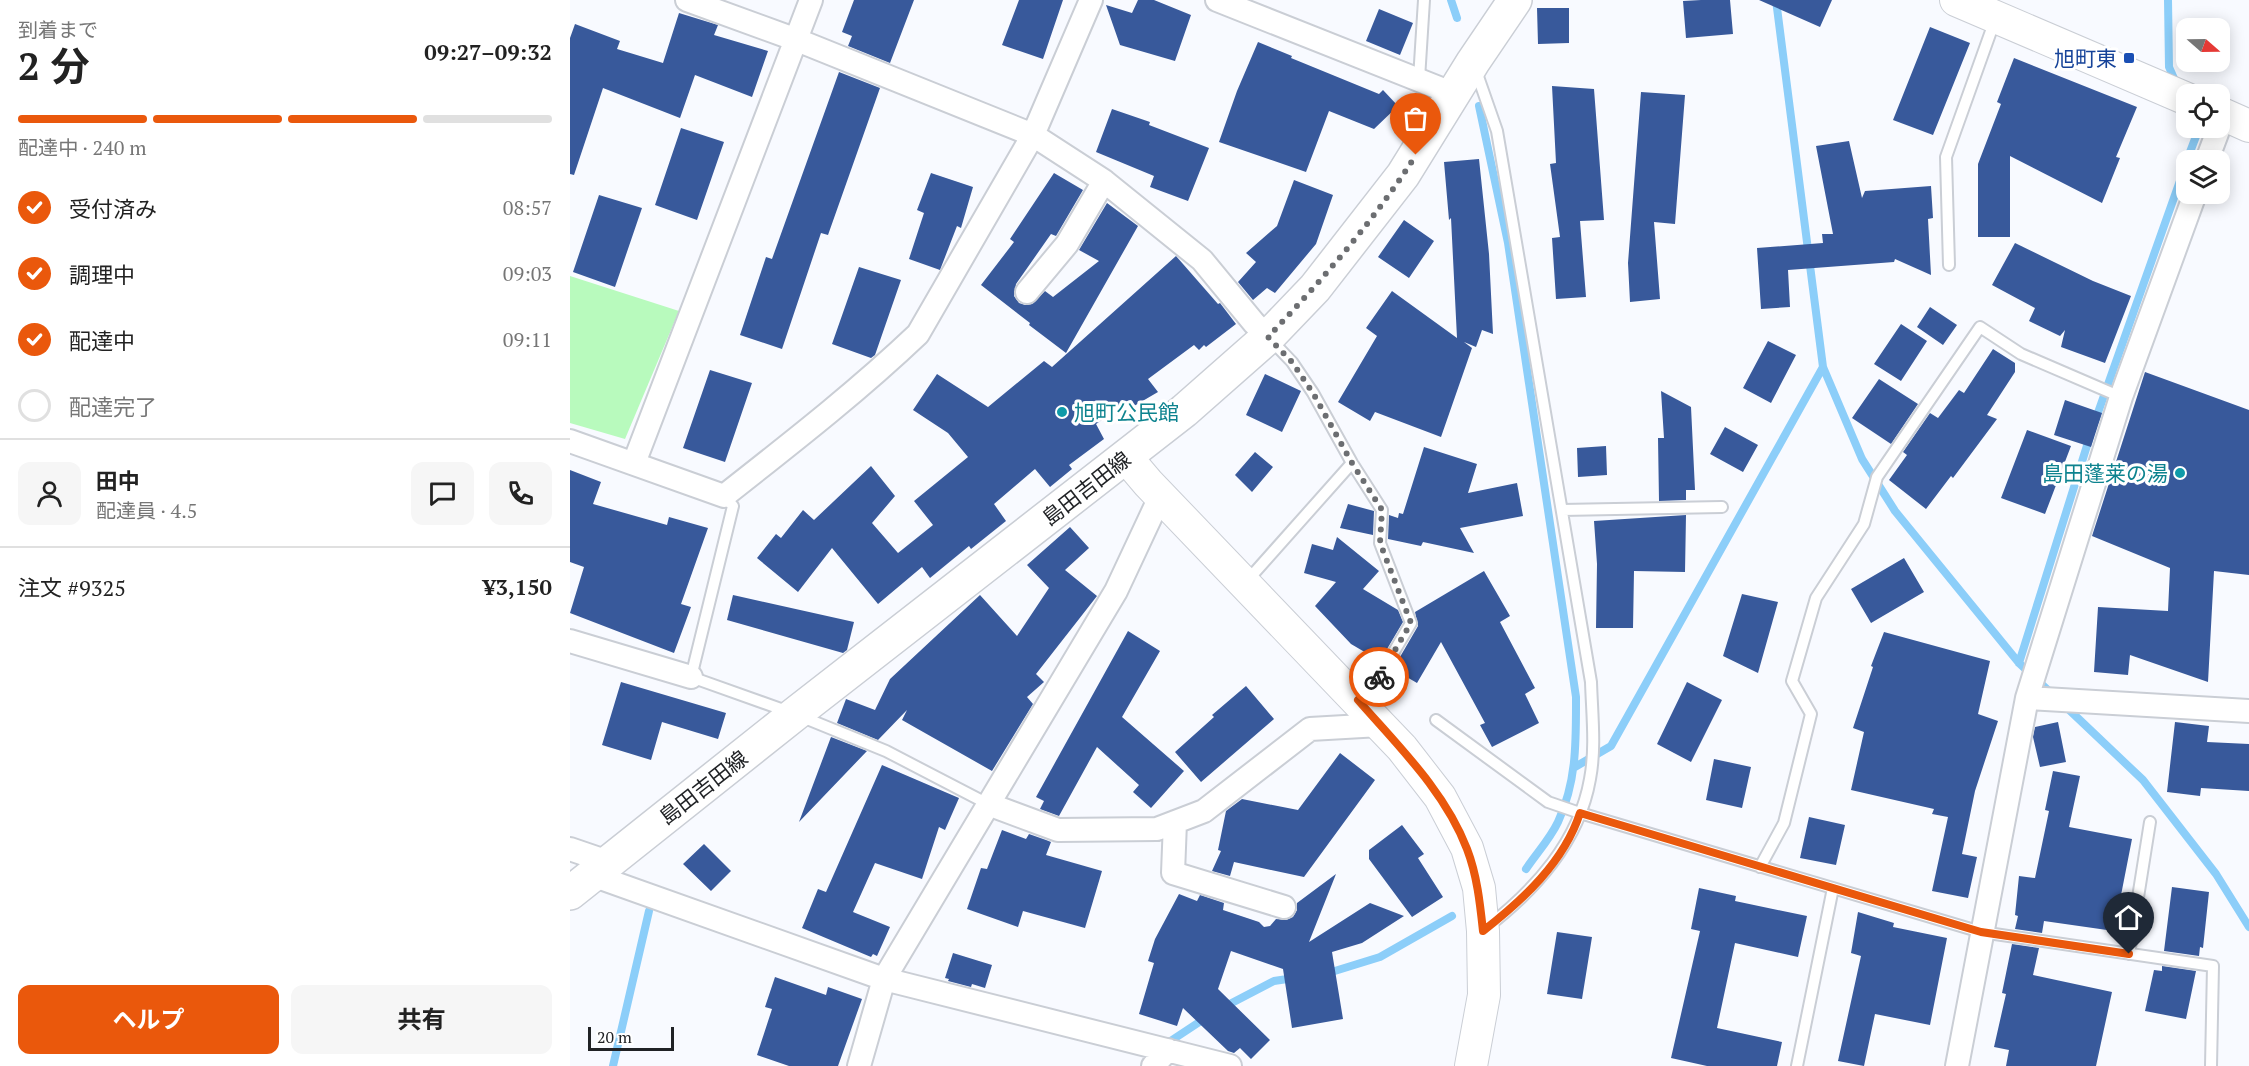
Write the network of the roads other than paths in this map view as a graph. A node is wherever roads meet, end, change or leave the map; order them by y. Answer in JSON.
{"nodes":[{"id":1,"x":687,"y":0,"type":"edge"},
{"id":2,"x":811,"y":0,"type":"edge"},
{"id":3,"x":1091,"y":0,"type":"edge"},
{"id":4,"x":1217,"y":0,"type":"edge"},
{"id":5,"x":1424,"y":0,"type":"edge"},
{"id":6,"x":1515,"y":0,"type":"edge"},
{"id":7,"x":1956,"y":0,"type":"edge"},
{"id":8,"x":1996,"y":17,"type":"junction"},
{"id":9,"x":797,"y":40,"type":"junction"},
{"id":10,"x":1473,"y":62,"type":"junction"},
{"id":11,"x":1419,"y":79,"type":"junction"},
{"id":12,"x":1454,"y":94,"type":"junction"},
{"id":13,"x":2176,"y":94,"type":"edge"},
{"id":14,"x":1033,"y":135,"type":"junction"},
{"id":15,"x":1104,"y":182,"type":"junction"},
{"id":16,"x":2191,"y":204,"type":"edge"},
{"id":17,"x":1949,"y":265,"type":"dead end"},
{"id":18,"x":1027,"y":292,"type":"dead end"},
{"id":19,"x":1268,"y":337,"type":"junction"},
{"id":20,"x":2121,"y":397,"type":"junction"},
{"id":21,"x":570,"y":441,"type":"edge"},
{"id":22,"x":1126,"y":457,"type":"junction"},
{"id":23,"x":634,"y":463,"type":"junction"},
{"id":24,"x":1352,"y":463,"type":"junction"},
{"id":25,"x":724,"y":496,"type":"junction"},
{"id":26,"x":1161,"y":497,"type":"junction"},
{"id":27,"x":1722,"y":507,"type":"dead end"},
{"id":28,"x":1562,"y":510,"type":"junction"},
{"id":29,"x":1244,"y":584,"type":"junction"},
{"id":30,"x":570,"y":641,"type":"edge"},
{"id":31,"x":691,"y":677,"type":"junction"},
{"id":32,"x":2027,"y":698,"type":"junction"},
{"id":33,"x":1358,"y":700,"type":"junction"},
{"id":34,"x":2249,"y":711,"type":"edge"},
{"id":35,"x":795,"y":714,"type":"junction"},
{"id":36,"x":1436,"y":720,"type":"dead end"},
{"id":37,"x":1380,"y":725,"type":"junction"},
{"id":38,"x":988,"y":804,"type":"junction"},
{"id":39,"x":1580,"y":813,"type":"junction"},
{"id":40,"x":1175,"y":822,"type":"junction"},
{"id":41,"x":2150,"y":822,"type":"dead end"},
{"id":42,"x":570,"y":849,"type":"edge"},
{"id":43,"x":1760,"y":867,"type":"junction"},
{"id":44,"x":590,"y":877,"type":"edge"},
{"id":45,"x":1833,"y":888,"type":"junction"},
{"id":46,"x":1284,"y":907,"type":"dead end"},
{"id":47,"x":1483,"y":931,"type":"junction"},
{"id":48,"x":1981,"y":932,"type":"junction"},
{"id":49,"x":2129,"y":954,"type":"junction"},
{"id":50,"x":884,"y":980,"type":"junction"},
{"id":51,"x":1160,"y":1058,"type":"edge"},
{"id":52,"x":859,"y":1066,"type":"edge"},
{"id":53,"x":1230,"y":1066,"type":"edge"},
{"id":54,"x":1472,"y":1066,"type":"edge"},
{"id":55,"x":1797,"y":1066,"type":"edge"},
{"id":56,"x":1958,"y":1066,"type":"edge"},
{"id":57,"x":2211,"y":1066,"type":"edge"}],
"edges":[{"from":1,"to":9,"type":"street"},
{"from":2,"to":9,"type":"street"},
{"from":3,"to":14,"type":"street"},
{"from":4,"to":11,"type":"street"},
{"from":5,"to":11,"type":"lane"},
{"from":6,"to":10,"type":"main road","name":"島田吉田線"},
{"from":7,"to":8,"type":"street"},
{"from":8,"to":13,"type":"street"},
{"from":8,"to":17,"type":"lane"},
{"from":9,"to":14,"type":"street"},
{"from":9,"to":23,"type":"street"},
{"from":10,"to":12,"type":"main road","name":"島田吉田線"},
{"from":10,"to":28,"type":"lane"},
{"from":11,"to":12,"type":"street"},
{"from":12,"to":19,"type":"main road","name":"島田吉田線"},
{"from":14,"to":15,"type":"street"},
{"from":14,"to":25,"type":"street"},
{"from":15,"to":18,"type":"street"},
{"from":15,"to":19,"type":"street"},
{"from":16,"to":20,"type":"street"},
{"from":19,"to":22,"type":"main road","name":"島田吉田線"},
{"from":19,"to":24,"type":"lane"},
{"from":20,"to":32,"type":"street"},
{"from":20,"to":43,"type":"lane"},
{"from":21,"to":23,"type":"street"},
{"from":22,"to":26,"type":"street"},
{"from":22,"to":35,"type":"main road","name":"島田吉田線"},
{"from":23,"to":25,"type":"street"},
{"from":24,"to":29,"type":"lane"},
{"from":24,"to":33,"type":"lane"},
{"from":25,"to":31,"type":"lane"},
{"from":26,"to":29,"type":"street"},
{"from":26,"to":38,"type":"street"},
{"from":27,"to":28,"type":"lane"},
{"from":28,"to":39,"type":"lane"},
{"from":29,"to":33,"type":"street"},
{"from":30,"to":31,"type":"street"},
{"from":31,"to":35,"type":"lane"},
{"from":32,"to":34,"type":"street"},
{"from":32,"to":48,"type":"street"},
{"from":33,"to":37,"type":"street"},
{"from":35,"to":38,"type":"lane"},
{"from":35,"to":44,"type":"main road","name":"島田吉田線"},
{"from":36,"to":39,"type":"lane"},
{"from":37,"to":40,"type":"street"},
{"from":37,"to":47,"type":"street"},
{"from":38,"to":40,"type":"street"},
{"from":38,"to":50,"type":"street"},
{"from":39,"to":43,"type":"lane"},
{"from":39,"to":47,"type":"lane"},
{"from":40,"to":46,"type":"street"},
{"from":41,"to":49,"type":"lane"},
{"from":42,"to":44,"type":"street"},
{"from":43,"to":45,"type":"lane"},
{"from":44,"to":50,"type":"street"},
{"from":45,"to":48,"type":"lane"},
{"from":45,"to":55,"type":"lane"},
{"from":47,"to":54,"type":"street"},
{"from":48,"to":49,"type":"lane"},
{"from":48,"to":56,"type":"street"},
{"from":49,"to":57,"type":"lane"},
{"from":50,"to":51,"type":"street"},
{"from":50,"to":52,"type":"street"},
{"from":51,"to":53,"type":"street"}]}
